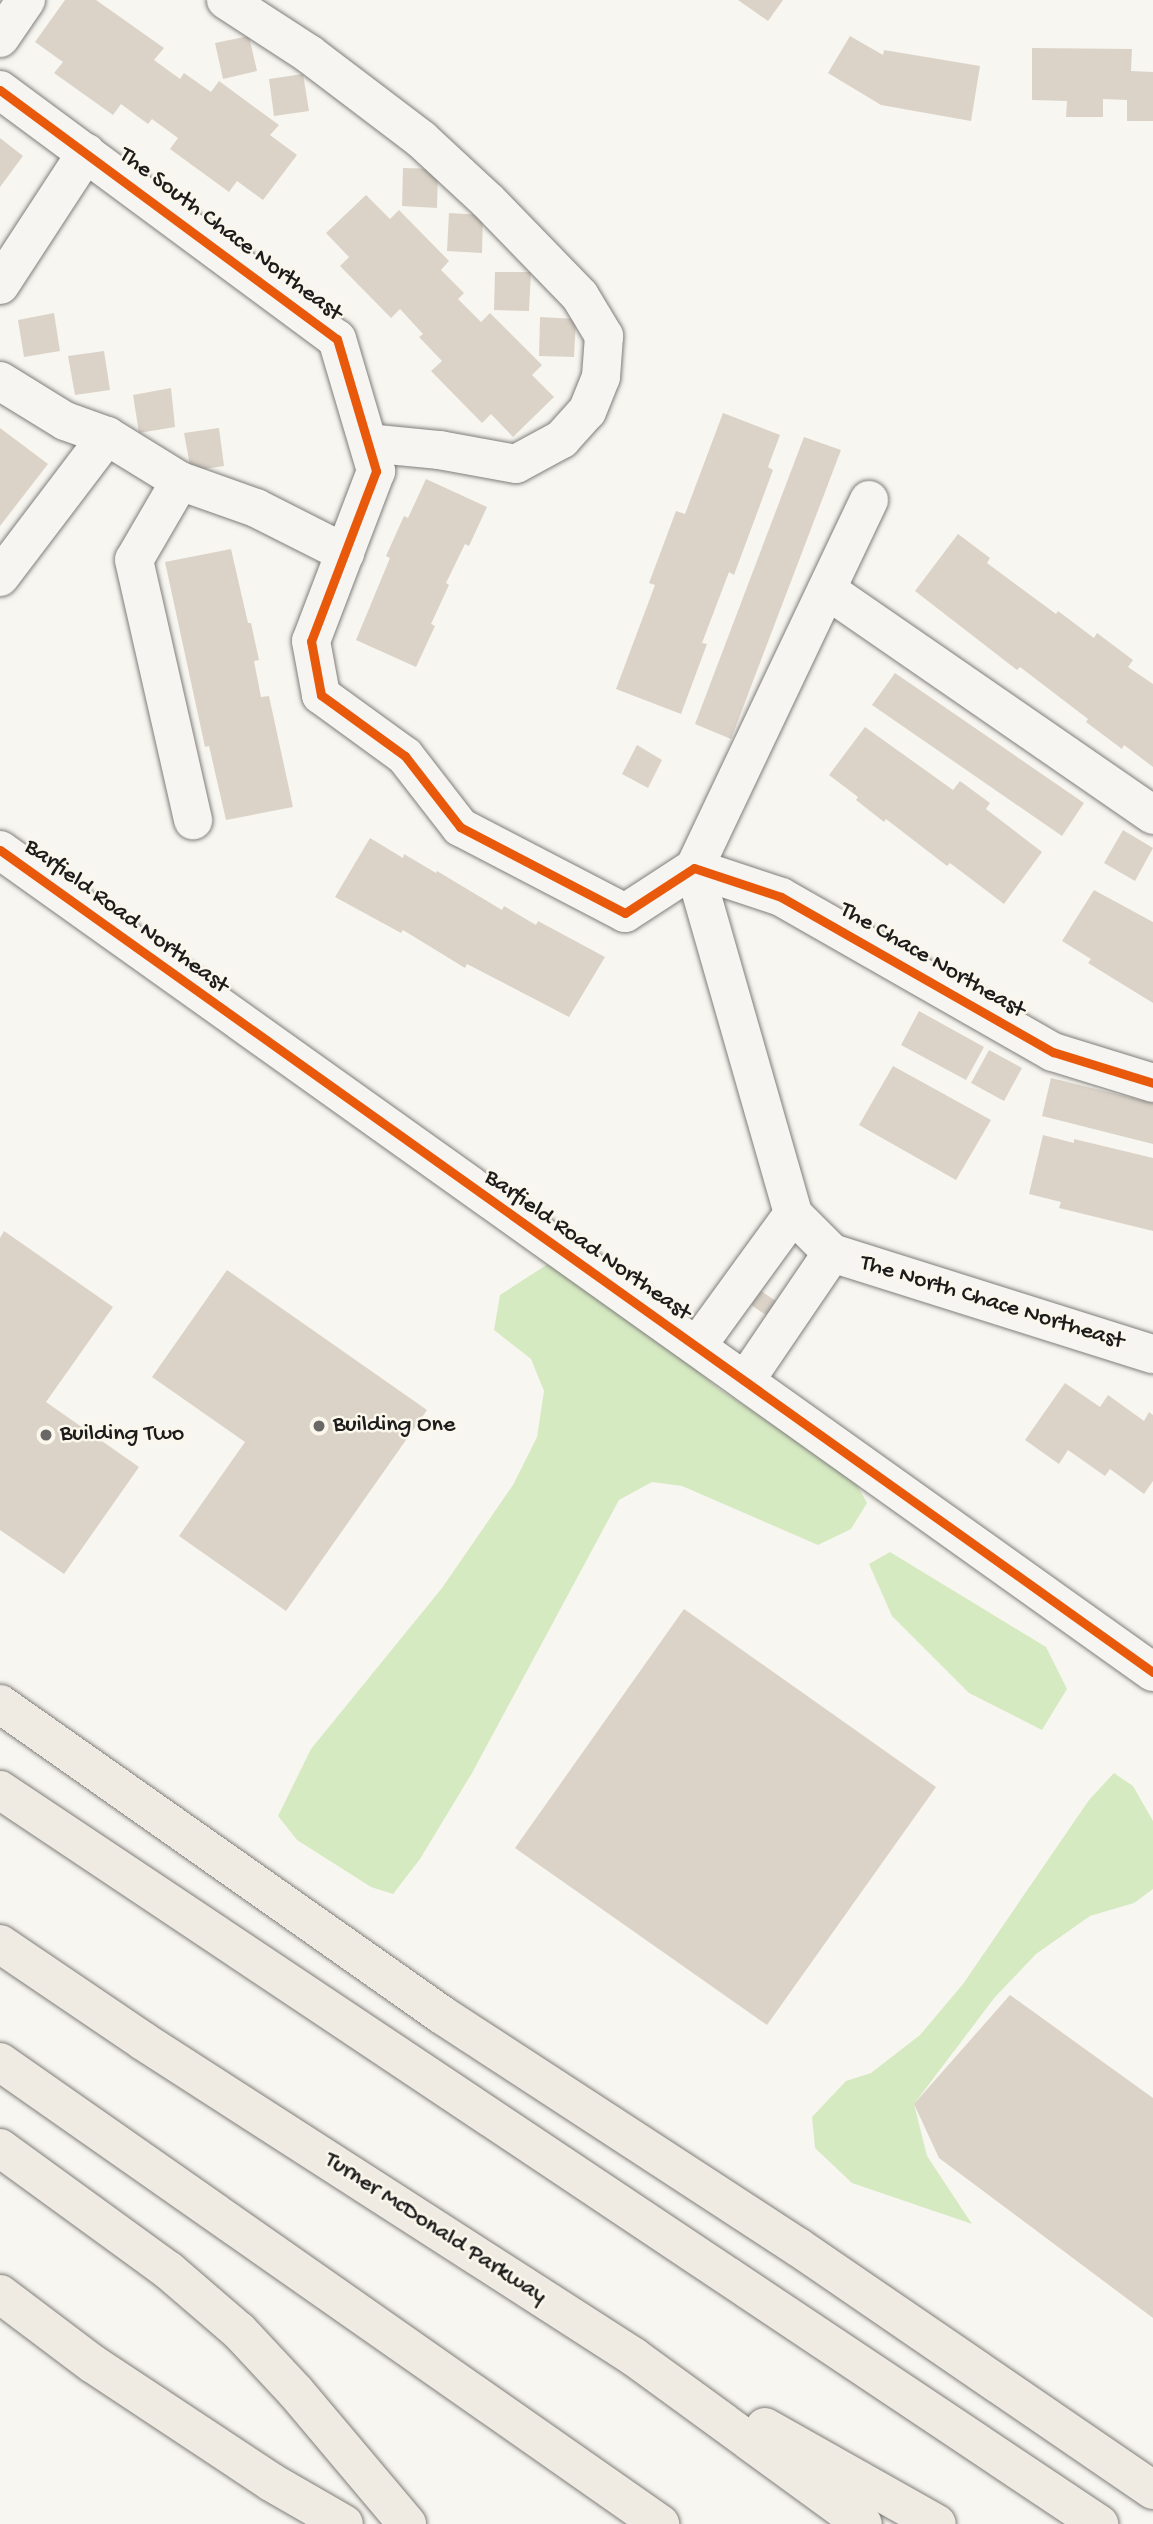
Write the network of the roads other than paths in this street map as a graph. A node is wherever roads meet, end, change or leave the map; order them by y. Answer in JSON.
{"nodes":[{"id":1,"x":26,"y":0,"type":"edge"},
{"id":2,"x":226,"y":0,"type":"edge"},
{"id":3,"x":0,"y":38,"type":"edge"},
{"id":4,"x":0,"y":90,"type":"edge"},
{"id":5,"x":86,"y":153,"type":"junction"},
{"id":6,"x":0,"y":285,"type":"edge"},
{"id":7,"x":0,"y":381,"type":"edge"},
{"id":8,"x":107,"y":436,"type":"junction"},
{"id":9,"x":368,"y":443,"type":"junction"},
{"id":10,"x":180,"y":481,"type":"junction"},
{"id":11,"x":869,"y":500,"type":"dead end"},
{"id":12,"x":345,"y":553,"type":"junction"},
{"id":13,"x":0,"y":577,"type":"edge"},
{"id":14,"x":827,"y":590,"type":"junction"},
{"id":15,"x":1153,"y":815,"type":"edge"},
{"id":16,"x":193,"y":820,"type":"dead end"},
{"id":17,"x":0,"y":850,"type":"edge"},
{"id":18,"x":694,"y":868,"type":"junction"},
{"id":19,"x":1153,"y":1083,"type":"edge"},
{"id":20,"x":793,"y":1214,"type":"junction"},
{"id":21,"x":832,"y":1253,"type":"junction"},
{"id":22,"x":696,"y":1346,"type":"junction"},
{"id":23,"x":1153,"y":1354,"type":"edge"},
{"id":24,"x":745,"y":1381,"type":"junction"},
{"id":25,"x":1153,"y":1672,"type":"edge"},
{"id":26,"x":0,"y":1704,"type":"edge"},
{"id":27,"x":0,"y":1790,"type":"edge"},
{"id":28,"x":0,"y":1944,"type":"edge"},
{"id":29,"x":0,"y":2062,"type":"edge"},
{"id":30,"x":0,"y":2148,"type":"edge"},
{"id":31,"x":0,"y":2294,"type":"edge"},
{"id":32,"x":634,"y":2357,"type":"junction"},
{"id":33,"x":1153,"y":2490,"type":"edge"},
{"id":34,"x":344,"y":2524,"type":"edge"},
{"id":35,"x":407,"y":2524,"type":"edge"},
{"id":36,"x":660,"y":2524,"type":"edge"},
{"id":37,"x":863,"y":2524,"type":"edge"},
{"id":38,"x":937,"y":2524,"type":"edge"},
{"id":39,"x":1099,"y":2524,"type":"edge"}],
"edges":[{"from":1,"to":3,"type":"street"},
{"from":2,"to":9,"type":"street"},
{"from":4,"to":5,"type":"street","name":"The South Chace Northeast"},
{"from":5,"to":6,"type":"street","name":"The South Chace Northeast"},
{"from":5,"to":9,"type":"street","name":"The South Chace Northeast"},
{"from":7,"to":8,"type":"street"},
{"from":8,"to":10,"type":"street"},
{"from":8,"to":13,"type":"street"},
{"from":9,"to":12,"type":"street","name":"The South Chace Northeast"},
{"from":10,"to":12,"type":"street"},
{"from":10,"to":16,"type":"street"},
{"from":11,"to":14,"type":"street"},
{"from":12,"to":18,"type":"street","name":"The South Chace Northeast"},
{"from":14,"to":15,"type":"street"},
{"from":14,"to":18,"type":"street"},
{"from":17,"to":22,"type":"street","name":"Barfield Road Northeast"},
{"from":18,"to":19,"type":"street","name":"The Chace Northeast"},
{"from":18,"to":20,"type":"street"},
{"from":20,"to":21,"type":"street"},
{"from":20,"to":22,"type":"street"},
{"from":21,"to":23,"type":"street","name":"The North Chace Northeast"},
{"from":21,"to":24,"type":"street"},
{"from":22,"to":24,"type":"street","name":"Barfield Road Northeast"},
{"from":24,"to":25,"type":"street","name":"Barfield Road Northeast"},
{"from":26,"to":33,"type":"highway"},
{"from":27,"to":39,"type":"highway"},
{"from":28,"to":32,"type":"highway","name":"Turner McDonald Parkway"},
{"from":29,"to":36,"type":"highway"},
{"from":30,"to":35,"type":"highway"},
{"from":31,"to":34,"type":"highway"},
{"from":32,"to":37,"type":"highway","name":"Turner McDonald Parkway"},
{"from":32,"to":38,"type":"highway"}]}
